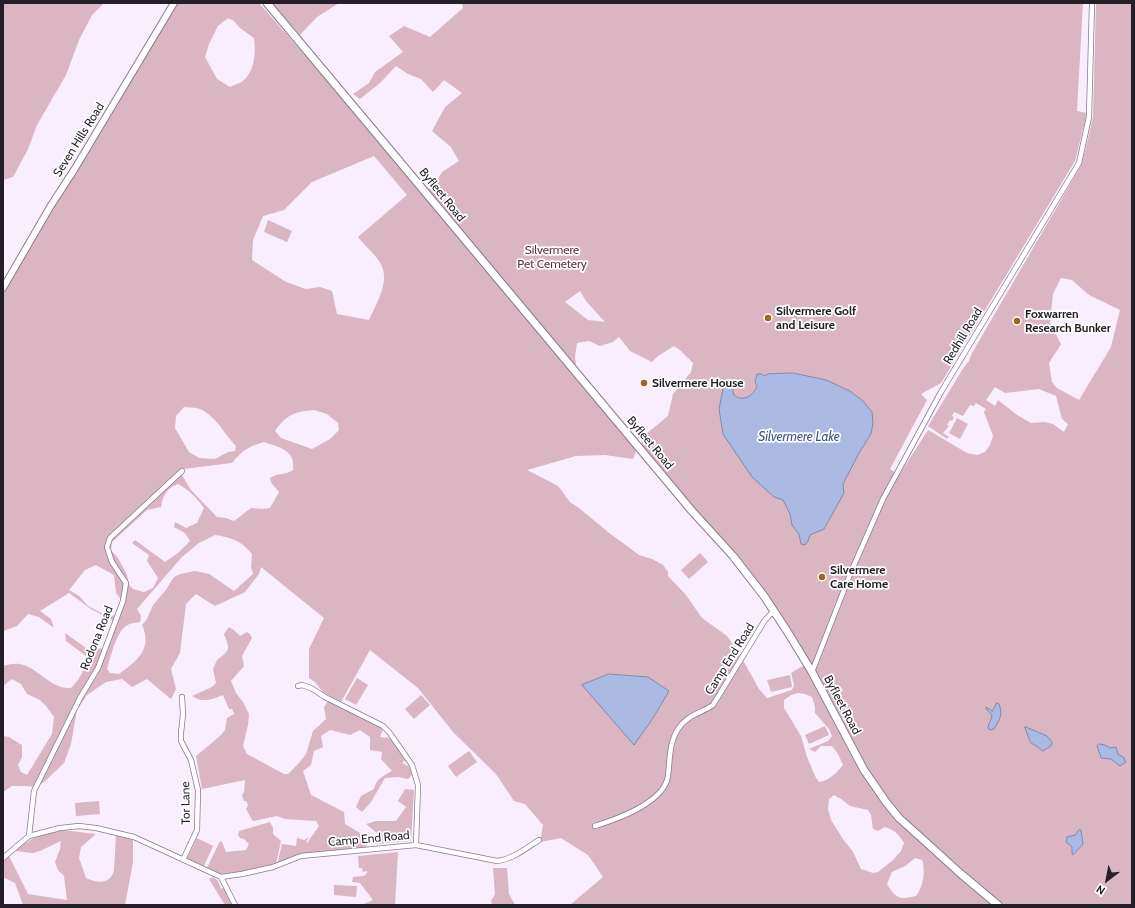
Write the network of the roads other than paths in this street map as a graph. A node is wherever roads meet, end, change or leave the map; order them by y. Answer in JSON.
{"nodes":[{"id":1,"x":174,"y":3,"type":"edge"},
{"id":2,"x":267,"y":3,"type":"edge"},
{"id":3,"x":1092,"y":3,"type":"edge"},
{"id":4,"x":3,"y":288,"type":"edge"},
{"id":5,"x":182,"y":471,"type":"dead end"},
{"id":6,"x":774,"y":611,"type":"junction"},
{"id":7,"x":812,"y":672,"type":"junction"},
{"id":8,"x":298,"y":686,"type":"dead end"},
{"id":9,"x":182,"y":697,"type":"dead end"},
{"id":10,"x":595,"y":826,"type":"dead end"},
{"id":11,"x":29,"y":836,"type":"junction"},
{"id":12,"x":539,"y":840,"type":"dead end"},
{"id":13,"x":416,"y":845,"type":"junction"},
{"id":14,"x":3,"y":858,"type":"edge"},
{"id":15,"x":183,"y":860,"type":"junction"},
{"id":16,"x":221,"y":877,"type":"junction"},
{"id":17,"x":235,"y":905,"type":"edge"},
{"id":18,"x":998,"y":905,"type":"edge"}],
"edges":[{"from":1,"to":4,"type":"main road","name":"Seven Hills Road"},
{"from":2,"to":6,"type":"main road","name":"Byfleet Road"},
{"from":3,"to":7,"type":"street","name":"Redhill Road"},
{"from":5,"to":11,"type":"street","name":"Rodona Road"},
{"from":6,"to":7,"type":"main road","name":"Byfleet Road"},
{"from":6,"to":10,"type":"street","name":"Camp End Road"},
{"from":7,"to":18,"type":"main road","name":"Byfleet Road"},
{"from":8,"to":13,"type":"street"},
{"from":9,"to":15,"type":"street","name":"Tor Lane"},
{"from":11,"to":14,"type":"street"},
{"from":11,"to":15,"type":"street"},
{"from":12,"to":13,"type":"street","name":"Camp End Road"},
{"from":13,"to":16,"type":"street","name":"Camp End Road"},
{"from":15,"to":16,"type":"street"},
{"from":16,"to":17,"type":"street"}]}
